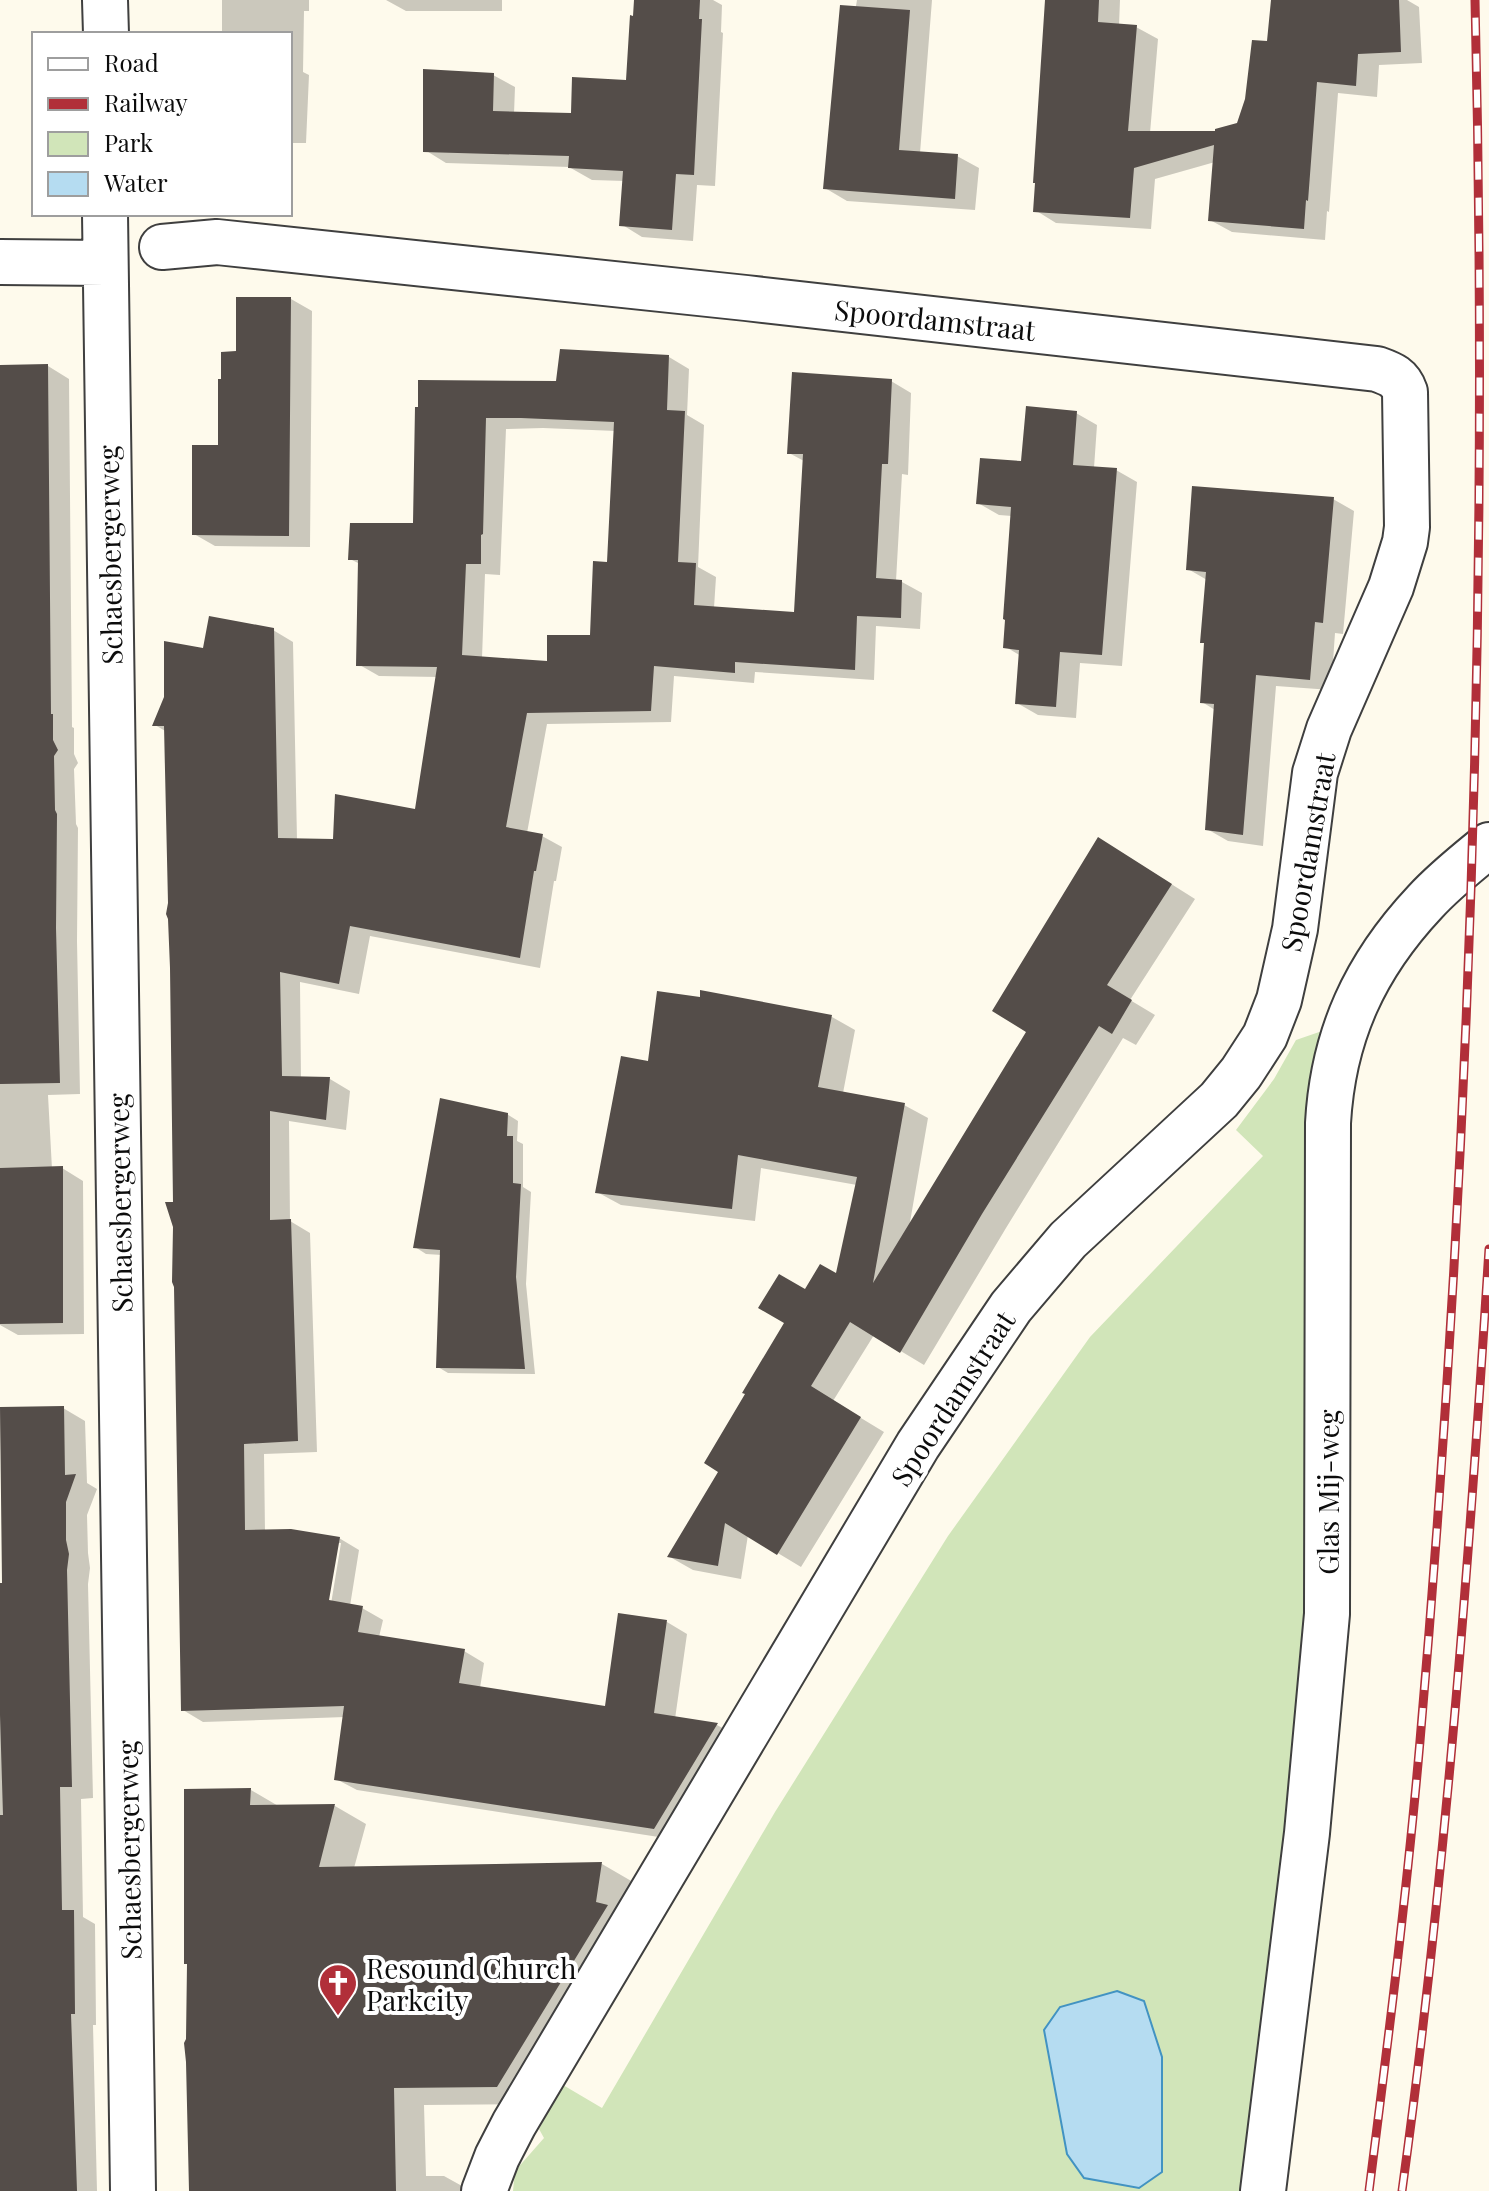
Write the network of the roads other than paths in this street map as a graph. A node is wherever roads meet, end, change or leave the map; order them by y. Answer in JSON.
{"nodes":[{"id":1,"x":105,"y":0,"type":"edge"},
{"id":2,"x":106,"y":32,"type":"edge"},
{"id":3,"x":105,"y":216,"type":"edge"},
{"id":4,"x":162,"y":247,"type":"dead end"},
{"id":5,"x":0,"y":262,"type":"edge"},
{"id":6,"x":105,"y":263,"type":"junction"},
{"id":7,"x":1489,"y":845,"type":"edge"},
{"id":8,"x":133,"y":2191,"type":"edge"},
{"id":9,"x":484,"y":2191,"type":"edge"},
{"id":10,"x":1263,"y":2191,"type":"edge"}],
"edges":[{"from":1,"to":2,"type":"street"},
{"from":3,"to":6,"type":"street","name":"Schaesbergerweg"},
{"from":4,"to":9,"type":"street","name":"Spoordamstraat"},
{"from":5,"to":6,"type":"street"},
{"from":6,"to":8,"type":"street","name":"Schaesbergerweg"},
{"from":7,"to":10,"type":"street","name":"Glas Mij-weg"}]}
